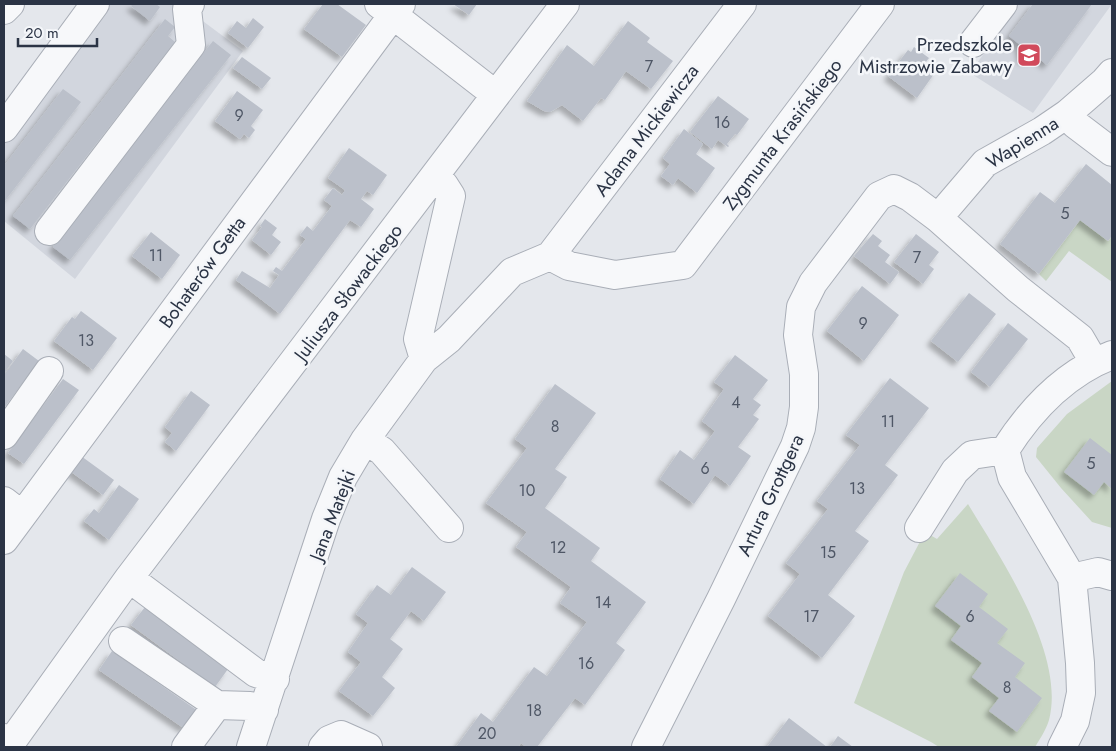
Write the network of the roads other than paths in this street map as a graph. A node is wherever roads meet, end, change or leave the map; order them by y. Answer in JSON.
{"nodes":[{"id":1,"x":10,"y":4,"type":"edge"},
{"id":2,"x":95,"y":4,"type":"edge"},
{"id":3,"x":190,"y":4,"type":"edge"},
{"id":4,"x":565,"y":4,"type":"edge"},
{"id":5,"x":742,"y":4,"type":"edge"},
{"id":6,"x":880,"y":4,"type":"edge"},
{"id":7,"x":1003,"y":4,"type":"edge"},
{"id":8,"x":390,"y":7,"type":"edge"},
{"id":9,"x":4,"y":10,"type":"edge"},
{"id":10,"x":973,"y":44,"type":"dead end"},
{"id":11,"x":1112,"y":73,"type":"edge"},
{"id":12,"x":496,"y":95,"type":"junction"},
{"id":13,"x":1067,"y":114,"type":"junction"},
{"id":14,"x":4,"y":128,"type":"edge"},
{"id":15,"x":1112,"y":152,"type":"edge"},
{"id":16,"x":434,"y":178,"type":"junction"},
{"id":17,"x":938,"y":218,"type":"junction"},
{"id":18,"x":50,"y":231,"type":"dead end"},
{"id":19,"x":550,"y":256,"type":"junction"},
{"id":20,"x":424,"y":358,"type":"junction"},
{"id":21,"x":1103,"y":359,"type":"edge"},
{"id":22,"x":50,"y":371,"type":"dead end"},
{"id":23,"x":4,"y":435,"type":"edge"},
{"id":24,"x":365,"y":440,"type":"junction"},
{"id":25,"x":1005,"y":450,"type":"junction"},
{"id":26,"x":13,"y":508,"type":"edge"},
{"id":27,"x":449,"y":528,"type":"dead end"},
{"id":28,"x":919,"y":528,"type":"dead end"},
{"id":29,"x":4,"y":540,"type":"edge"},
{"id":30,"x":1112,"y":576,"type":"edge"},
{"id":31,"x":129,"y":578,"type":"junction"},
{"id":32,"x":1072,"y":578,"type":"junction"},
{"id":33,"x":123,"y":641,"type":"dead end"},
{"id":34,"x":275,"y":679,"type":"junction"},
{"id":35,"x":217,"y":705,"type":"junction"},
{"id":36,"x":264,"y":710,"type":"junction"},
{"id":37,"x":4,"y":738,"type":"edge"},
{"id":38,"x":186,"y":747,"type":"edge"},
{"id":39,"x":251,"y":747,"type":"edge"},
{"id":40,"x":323,"y":747,"type":"edge"},
{"id":41,"x":368,"y":747,"type":"edge"},
{"id":42,"x":646,"y":747,"type":"edge"},
{"id":43,"x":1062,"y":747,"type":"edge"}],
"edges":[{"from":1,"to":9,"type":"street"},
{"from":2,"to":14,"type":"street"},
{"from":3,"to":18,"type":"street"},
{"from":4,"to":12,"type":"street","name":"Juliusza Słowackiego"},
{"from":5,"to":19,"type":"street","name":"Adama Mickiewicza"},
{"from":6,"to":19,"type":"street","name":"Zygmunta Krasińskiego"},
{"from":7,"to":10,"type":"street"},
{"from":8,"to":12,"type":"street"},
{"from":8,"to":26,"type":"street","name":"Bohaterów Getta"},
{"from":11,"to":13,"type":"street","name":"Wapienna"},
{"from":12,"to":16,"type":"street","name":"Juliusza Słowackiego"},
{"from":13,"to":15,"type":"street"},
{"from":13,"to":17,"type":"street","name":"Wapienna"},
{"from":16,"to":20,"type":"street"},
{"from":16,"to":31,"type":"street","name":"Juliusza Słowackiego"},
{"from":17,"to":21,"type":"street"},
{"from":17,"to":42,"type":"street","name":"Artura Grottgera"},
{"from":19,"to":20,"type":"street","name":"Jana Matejki"},
{"from":20,"to":24,"type":"street","name":"Jana Matejki"},
{"from":21,"to":25,"type":"street"},
{"from":22,"to":23,"type":"street"},
{"from":24,"to":27,"type":"street"},
{"from":24,"to":34,"type":"street","name":"Jana Matejki"},
{"from":25,"to":28,"type":"street"},
{"from":25,"to":32,"type":"street"},
{"from":26,"to":29,"type":"street","name":"Bohaterów Getta"},
{"from":30,"to":32,"type":"street"},
{"from":31,"to":34,"type":"street"},
{"from":31,"to":37,"type":"street","name":"Juliusza Słowackiego"},
{"from":32,"to":43,"type":"street"},
{"from":33,"to":35,"type":"street"},
{"from":34,"to":36,"type":"street","name":"Jana Matejki"},
{"from":35,"to":36,"type":"street"},
{"from":35,"to":38,"type":"street"},
{"from":36,"to":39,"type":"street","name":"Jana Matejki"},
{"from":40,"to":41,"type":"street"}]}
